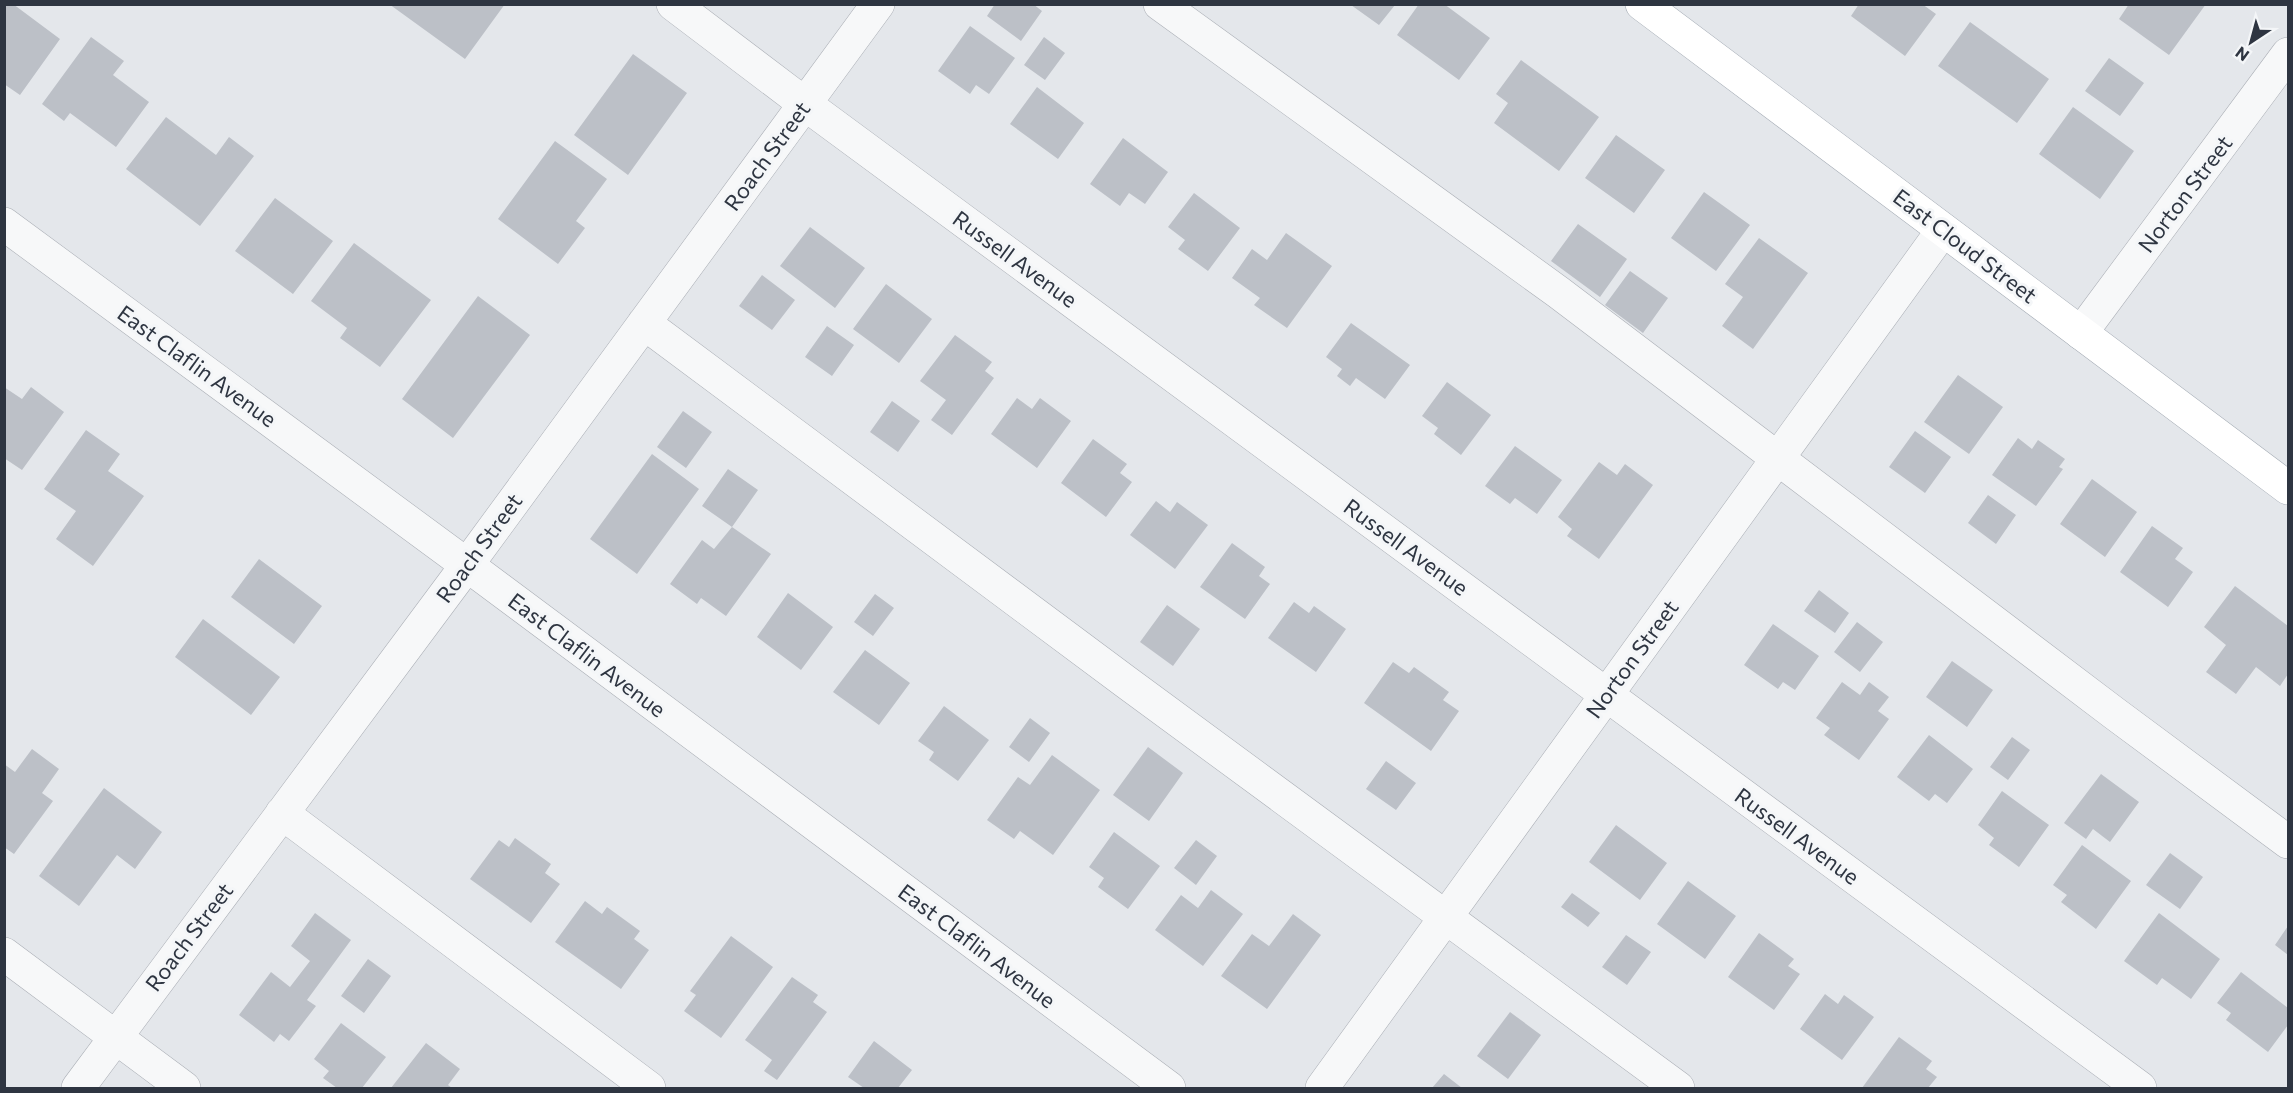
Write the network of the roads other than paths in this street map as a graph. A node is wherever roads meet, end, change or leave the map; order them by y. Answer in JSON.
{"nodes":[{"id":1,"x":673,"y":4,"type":"edge"},
{"id":2,"x":878,"y":4,"type":"edge"},
{"id":3,"x":1160,"y":4,"type":"edge"},
{"id":4,"x":1642,"y":4,"type":"edge"},
{"id":5,"x":2289,"y":54,"type":"edge"},
{"id":6,"x":805,"y":104,"type":"junction"},
{"id":7,"x":4,"y":224,"type":"edge"},
{"id":8,"x":1943,"y":230,"type":"junction"},
{"id":9,"x":644,"y":323,"type":"junction"},
{"id":10,"x":2081,"y":333,"type":"junction"},
{"id":11,"x":1778,"y":458,"type":"junction"},
{"id":12,"x":2289,"y":488,"type":"edge"},
{"id":13,"x":467,"y":565,"type":"junction"},
{"id":14,"x":1606,"y":695,"type":"junction"},
{"id":15,"x":282,"y":813,"type":"junction"},
{"id":16,"x":2289,"y":842,"type":"edge"},
{"id":17,"x":1445,"y":918,"type":"junction"},
{"id":18,"x":4,"y":954,"type":"edge"},
{"id":19,"x":116,"y":1036,"type":"junction"},
{"id":20,"x":78,"y":1089,"type":"edge"},
{"id":21,"x":184,"y":1089,"type":"edge"},
{"id":22,"x":649,"y":1089,"type":"edge"},
{"id":23,"x":1168,"y":1089,"type":"edge"},
{"id":24,"x":1322,"y":1089,"type":"edge"},
{"id":25,"x":1678,"y":1089,"type":"edge"},
{"id":26,"x":2140,"y":1089,"type":"edge"}],
"edges":[{"from":1,"to":6,"type":"street","name":"Russell Avenue"},
{"from":2,"to":6,"type":"street","name":"Roach Street"},
{"from":3,"to":11,"type":"street"},
{"from":4,"to":8,"type":"main road","name":"East Cloud Street"},
{"from":5,"to":10,"type":"street","name":"Norton Street"},
{"from":6,"to":9,"type":"street","name":"Roach Street"},
{"from":6,"to":14,"type":"street","name":"Russell Avenue"},
{"from":7,"to":13,"type":"street","name":"East Claflin Avenue"},
{"from":8,"to":10,"type":"main road","name":"East Cloud Street"},
{"from":8,"to":11,"type":"street","name":"Norton Street"},
{"from":9,"to":13,"type":"street","name":"Roach Street"},
{"from":9,"to":17,"type":"street"},
{"from":10,"to":12,"type":"main road","name":"East Cloud Street"},
{"from":11,"to":14,"type":"street","name":"Norton Street"},
{"from":11,"to":16,"type":"street"},
{"from":13,"to":15,"type":"street","name":"Roach Street"},
{"from":13,"to":23,"type":"street","name":"East Claflin Avenue"},
{"from":14,"to":17,"type":"street","name":"Norton Street"},
{"from":14,"to":26,"type":"street","name":"Russell Avenue"},
{"from":15,"to":19,"type":"street","name":"Roach Street"},
{"from":15,"to":22,"type":"street"},
{"from":17,"to":24,"type":"street","name":"Norton Street"},
{"from":17,"to":25,"type":"street"},
{"from":18,"to":19,"type":"street"},
{"from":19,"to":20,"type":"street","name":"Roach Street"},
{"from":19,"to":21,"type":"street"}]}
